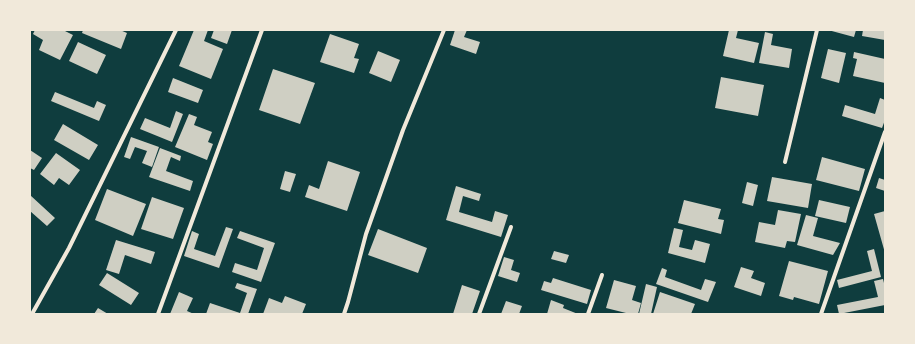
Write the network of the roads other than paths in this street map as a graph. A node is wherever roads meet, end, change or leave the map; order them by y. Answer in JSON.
{"nodes":[{"id":1,"x":176,"y":30,"type":"edge"},
{"id":2,"x":262,"y":30,"type":"edge"},
{"id":3,"x":444,"y":30,"type":"edge"},
{"id":4,"x":817,"y":30,"type":"edge"},
{"id":5,"x":885,"y":132,"type":"edge"},
{"id":6,"x":785,"y":162,"type":"dead end"},
{"id":7,"x":511,"y":227,"type":"dead end"},
{"id":8,"x":602,"y":275,"type":"dead end"},
{"id":9,"x":32,"y":314,"type":"edge"},
{"id":10,"x":158,"y":314,"type":"edge"},
{"id":11,"x":344,"y":314,"type":"edge"},
{"id":12,"x":479,"y":314,"type":"edge"},
{"id":13,"x":588,"y":314,"type":"edge"},
{"id":14,"x":821,"y":314,"type":"edge"}],
"edges":[{"from":1,"to":9,"type":"street"},
{"from":2,"to":10,"type":"street"},
{"from":3,"to":11,"type":"street"},
{"from":4,"to":6,"type":"street"},
{"from":5,"to":14,"type":"street"},
{"from":7,"to":12,"type":"street"},
{"from":8,"to":13,"type":"street"}]}
